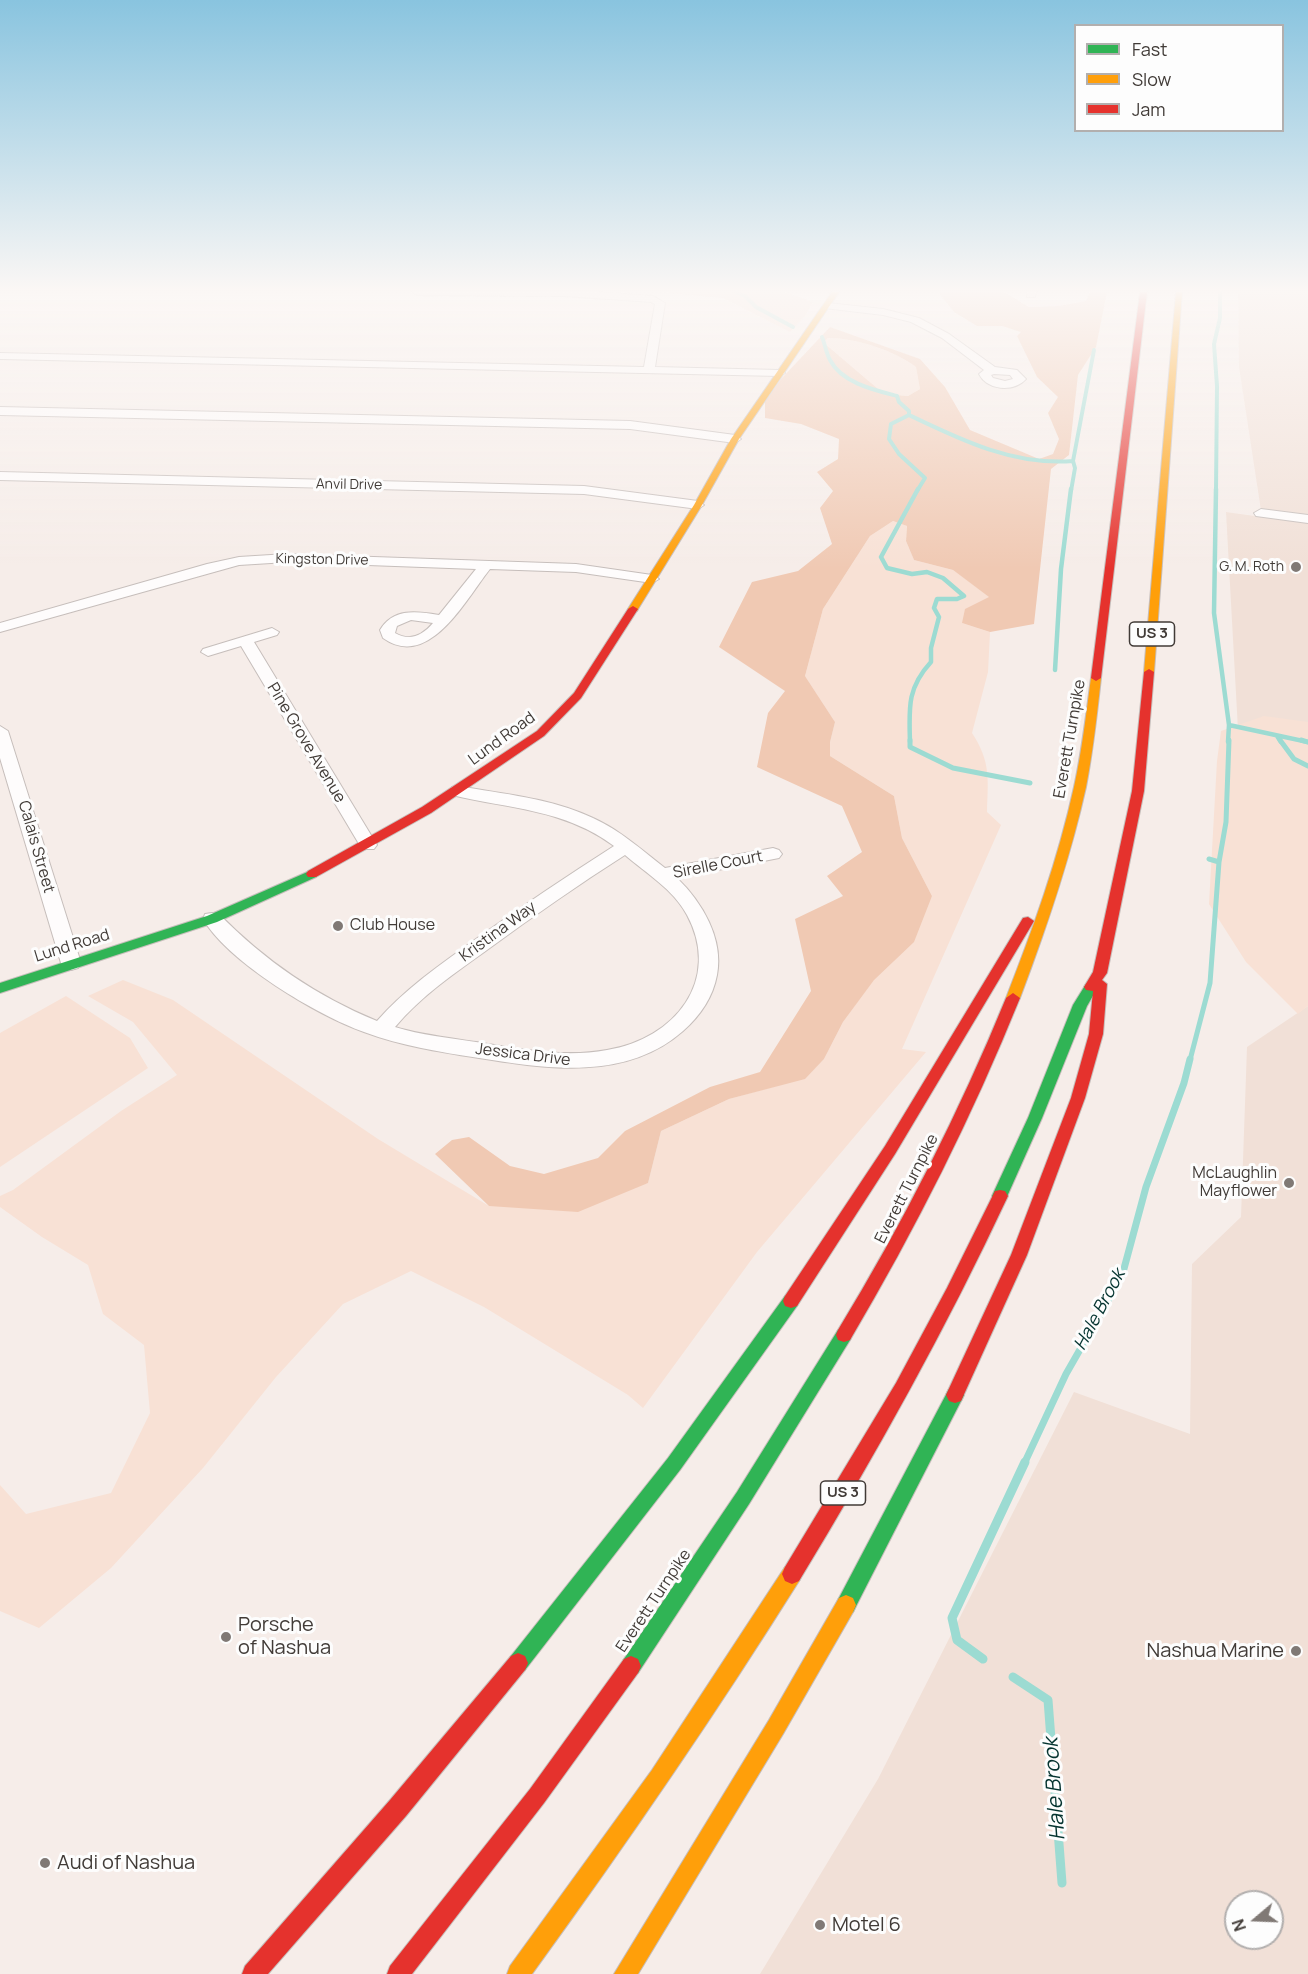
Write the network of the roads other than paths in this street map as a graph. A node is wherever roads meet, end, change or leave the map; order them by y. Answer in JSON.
{"nodes":[{"id":1,"x":772,"y":384,"type":"edge"},
{"id":2,"x":1133,"y":384,"type":"edge"},
{"id":3,"x":1172,"y":384,"type":"edge"},
{"id":4,"x":0,"y":411,"type":"edge"},
{"id":5,"x":735,"y":439,"type":"junction"},
{"id":6,"x":0,"y":476,"type":"edge"},
{"id":7,"x":698,"y":505,"type":"junction"},
{"id":8,"x":1261,"y":513,"type":"dead end"},
{"id":9,"x":1308,"y":519,"type":"edge"},
{"id":10,"x":486,"y":565,"type":"junction"},
{"id":11,"x":652,"y":579,"type":"junction"},
{"id":12,"x":442,"y":620,"type":"dead end"},
{"id":13,"x":0,"y":628,"type":"edge"},
{"id":14,"x":272,"y":632,"type":"dead end"},
{"id":15,"x":245,"y":640,"type":"junction"},
{"id":16,"x":208,"y":652,"type":"dead end"},
{"id":17,"x":0,"y":731,"type":"edge"},
{"id":18,"x":4,"y":758,"type":"edge"},
{"id":19,"x":458,"y":791,"type":"junction"},
{"id":20,"x":368,"y":845,"type":"junction"},
{"id":21,"x":626,"y":847,"type":"junction"},
{"id":22,"x":774,"y":854,"type":"dead end"},
{"id":23,"x":1059,"y":870,"type":"junction"},
{"id":24,"x":662,"y":875,"type":"junction"},
{"id":25,"x":212,"y":918,"type":"junction"},
{"id":26,"x":71,"y":963,"type":"junction"},
{"id":27,"x":1101,"y":973,"type":"junction"},
{"id":28,"x":0,"y":988,"type":"edge"},
{"id":29,"x":381,"y":1030,"type":"junction"},
{"id":30,"x":253,"y":1974,"type":"edge"},
{"id":31,"x":398,"y":1974,"type":"edge"},
{"id":32,"x":518,"y":1974,"type":"edge"},
{"id":33,"x":625,"y":1974,"type":"edge"}],
"edges":[{"from":1,"to":5,"type":"main road","name":"Lund Road"},
{"from":2,"to":23,"type":"main road","name":"Everett Turnpike"},
{"from":3,"to":27,"type":"main road","number":"US 3"},
{"from":4,"to":5,"type":"street"},
{"from":5,"to":7,"type":"main road","name":"Lund Road"},
{"from":6,"to":7,"type":"street","name":"Anvil Drive"},
{"from":7,"to":11,"type":"main road","name":"Lund Road"},
{"from":8,"to":9,"type":"street"},
{"from":10,"to":11,"type":"street","name":"Kingston Drive"},
{"from":10,"to":12,"type":"street"},
{"from":10,"to":13,"type":"street","name":"Kingston Drive"},
{"from":11,"to":19,"type":"main road","name":"Lund Road"},
{"from":14,"to":15,"type":"street"},
{"from":15,"to":16,"type":"street"},
{"from":15,"to":20,"type":"street","name":"Pine Grove Avenue"},
{"from":17,"to":18,"type":"street","name":"Calais Street"},
{"from":18,"to":26,"type":"street","name":"Calais Street"},
{"from":19,"to":20,"type":"main road","name":"Lund Road"},
{"from":19,"to":21,"type":"street","name":"Jessica Drive"},
{"from":20,"to":25,"type":"main road","name":"Lund Road"},
{"from":21,"to":24,"type":"street","name":"Jessica Drive"},
{"from":21,"to":29,"type":"street","name":"Kristina Way"},
{"from":22,"to":24,"type":"street","name":"Sirelle Court"},
{"from":23,"to":30,"type":"main road"},
{"from":23,"to":31,"type":"main road","name":"Everett Turnpike"},
{"from":24,"to":29,"type":"street","name":"Jessica Drive"},
{"from":25,"to":26,"type":"main road","name":"Lund Road"},
{"from":25,"to":29,"type":"street","name":"Jessica Drive"},
{"from":26,"to":28,"type":"main road","name":"Lund Road"},
{"from":27,"to":32,"type":"main road","number":"US 3"},
{"from":27,"to":33,"type":"main road"}]}
